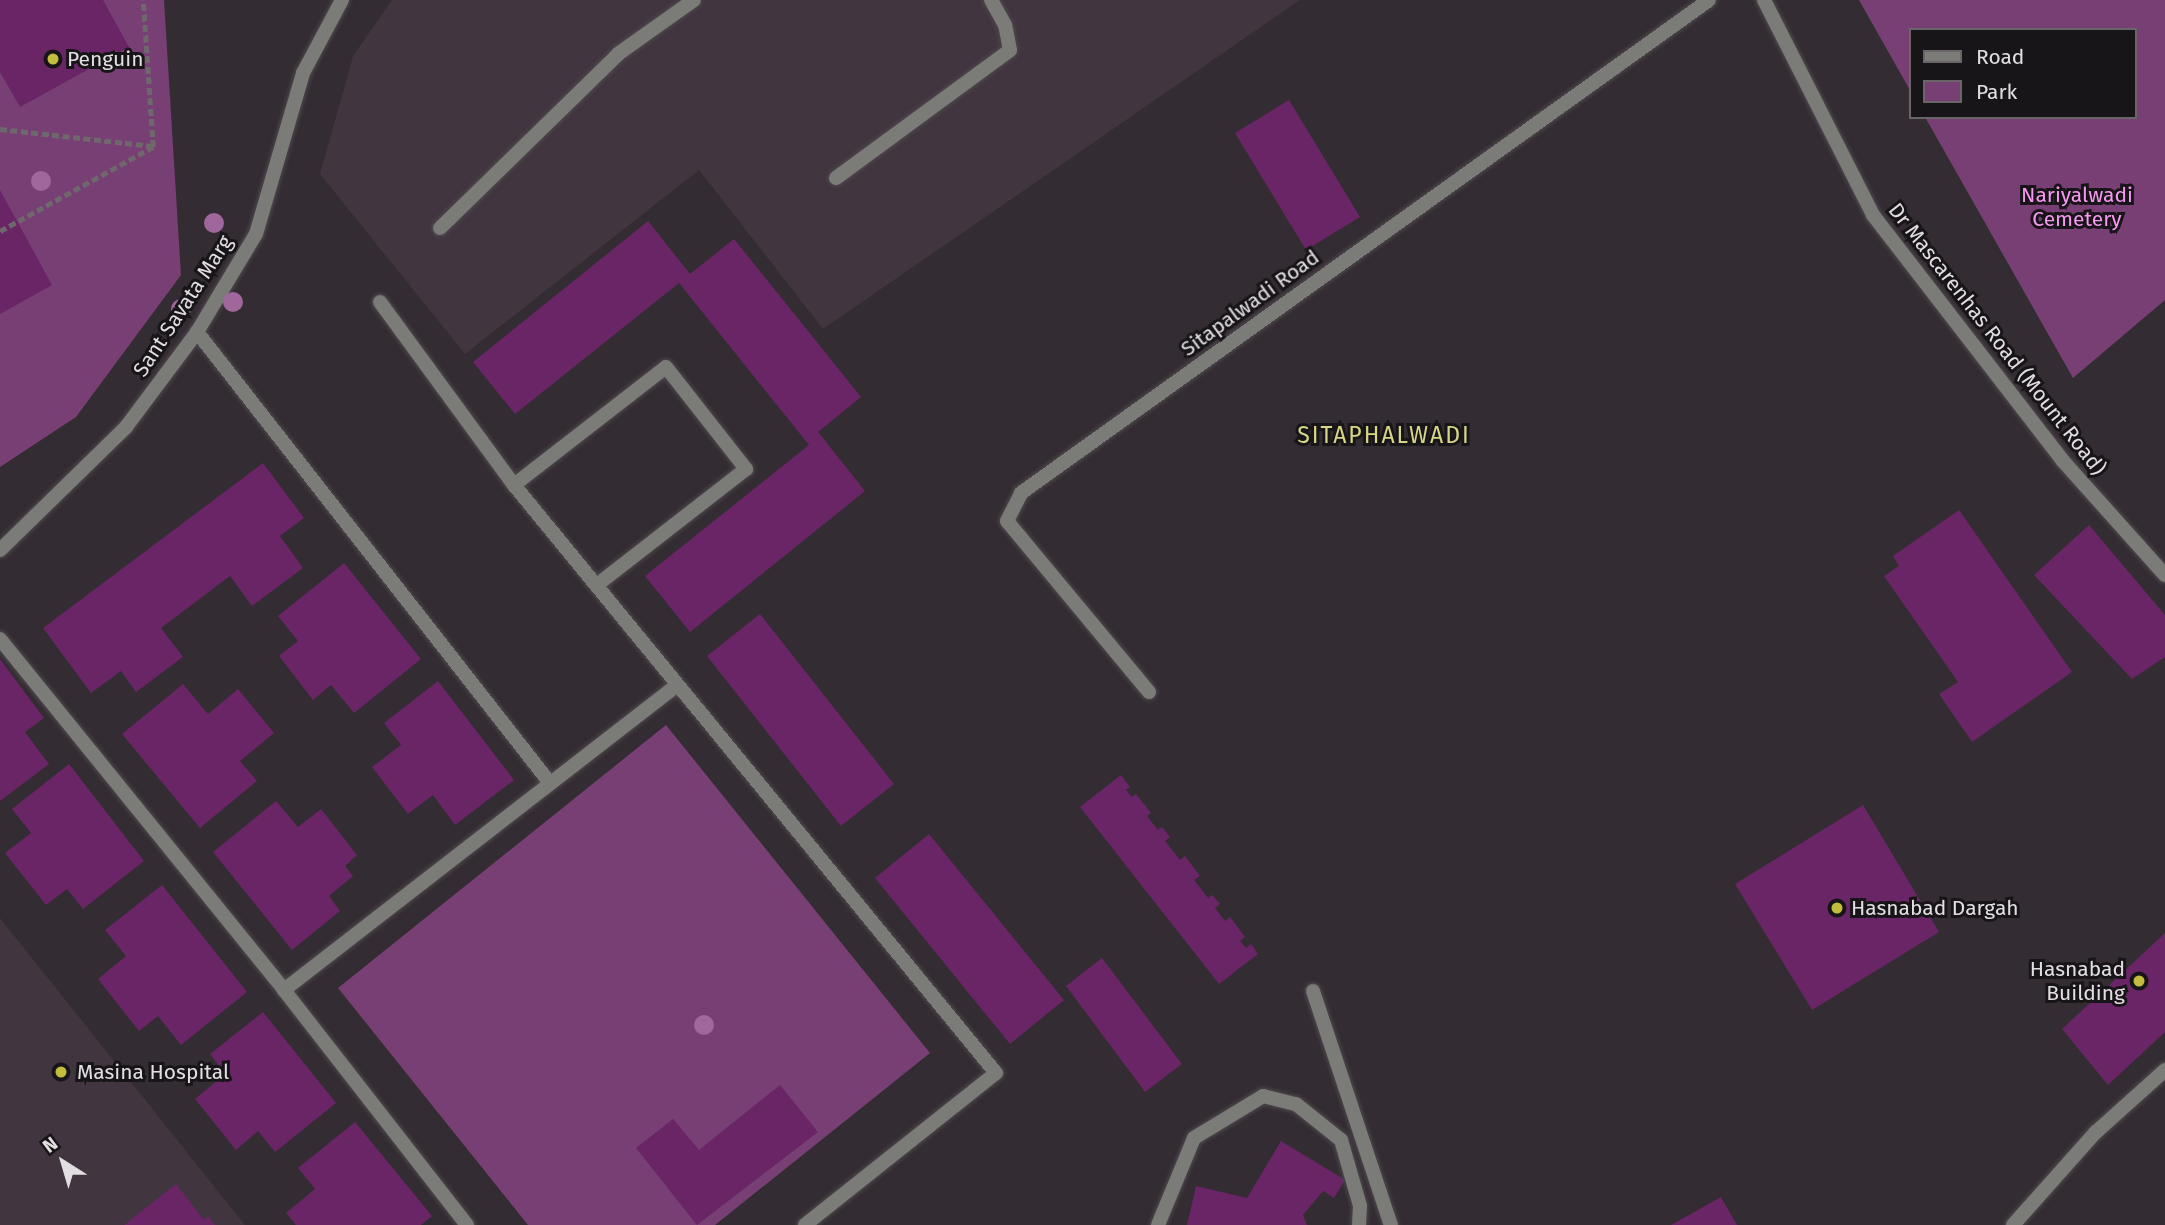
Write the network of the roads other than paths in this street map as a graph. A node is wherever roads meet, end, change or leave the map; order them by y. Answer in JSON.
{"nodes":[{"id":1,"x":342,"y":0,"type":"edge"},
{"id":2,"x":694,"y":0,"type":"edge"},
{"id":3,"x":991,"y":0,"type":"edge"},
{"id":4,"x":1709,"y":0,"type":"edge"},
{"id":5,"x":1764,"y":0,"type":"edge"},
{"id":6,"x":836,"y":177,"type":"dead end"},
{"id":7,"x":440,"y":228,"type":"dead end"},
{"id":8,"x":380,"y":302,"type":"dead end"},
{"id":9,"x":197,"y":332,"type":"junction"},
{"id":10,"x":514,"y":485,"type":"junction"},
{"id":11,"x":0,"y":550,"type":"edge"},
{"id":12,"x":2163,"y":570,"type":"edge"},
{"id":13,"x":597,"y":585,"type":"junction"},
{"id":14,"x":0,"y":639,"type":"edge"},
{"id":15,"x":677,"y":685,"type":"junction"},
{"id":16,"x":1149,"y":692,"type":"dead end"},
{"id":17,"x":550,"y":783,"type":"junction"},
{"id":18,"x":284,"y":990,"type":"junction"},
{"id":19,"x":1313,"y":991,"type":"dead end"},
{"id":20,"x":2165,"y":1070,"type":"edge"},
{"id":21,"x":467,"y":1225,"type":"edge"},
{"id":22,"x":805,"y":1225,"type":"edge"},
{"id":23,"x":1158,"y":1225,"type":"edge"},
{"id":24,"x":1359,"y":1225,"type":"edge"},
{"id":25,"x":1391,"y":1225,"type":"edge"},
{"id":26,"x":2013,"y":1225,"type":"edge"}],
"edges":[{"from":1,"to":9,"type":"street","name":"Sant Savata Marg"},
{"from":2,"to":7,"type":"street"},
{"from":3,"to":6,"type":"street"},
{"from":4,"to":16,"type":"street","name":"Sitapalwadi Road"},
{"from":5,"to":12,"type":"street","name":"Dr Mascarenhas Road (Mount Road)"},
{"from":8,"to":10,"type":"street"},
{"from":9,"to":11,"type":"street","name":"Sant Savata Marg"},
{"from":9,"to":17,"type":"street"},
{"from":10,"to":13,"type":"street"},
{"from":10,"to":13,"type":"street"},
{"from":13,"to":15,"type":"street"},
{"from":14,"to":18,"type":"street"},
{"from":15,"to":17,"type":"street"},
{"from":15,"to":22,"type":"street"},
{"from":17,"to":18,"type":"street"},
{"from":18,"to":21,"type":"street"},
{"from":19,"to":25,"type":"street"},
{"from":20,"to":26,"type":"street"},
{"from":23,"to":24,"type":"street"}]}
